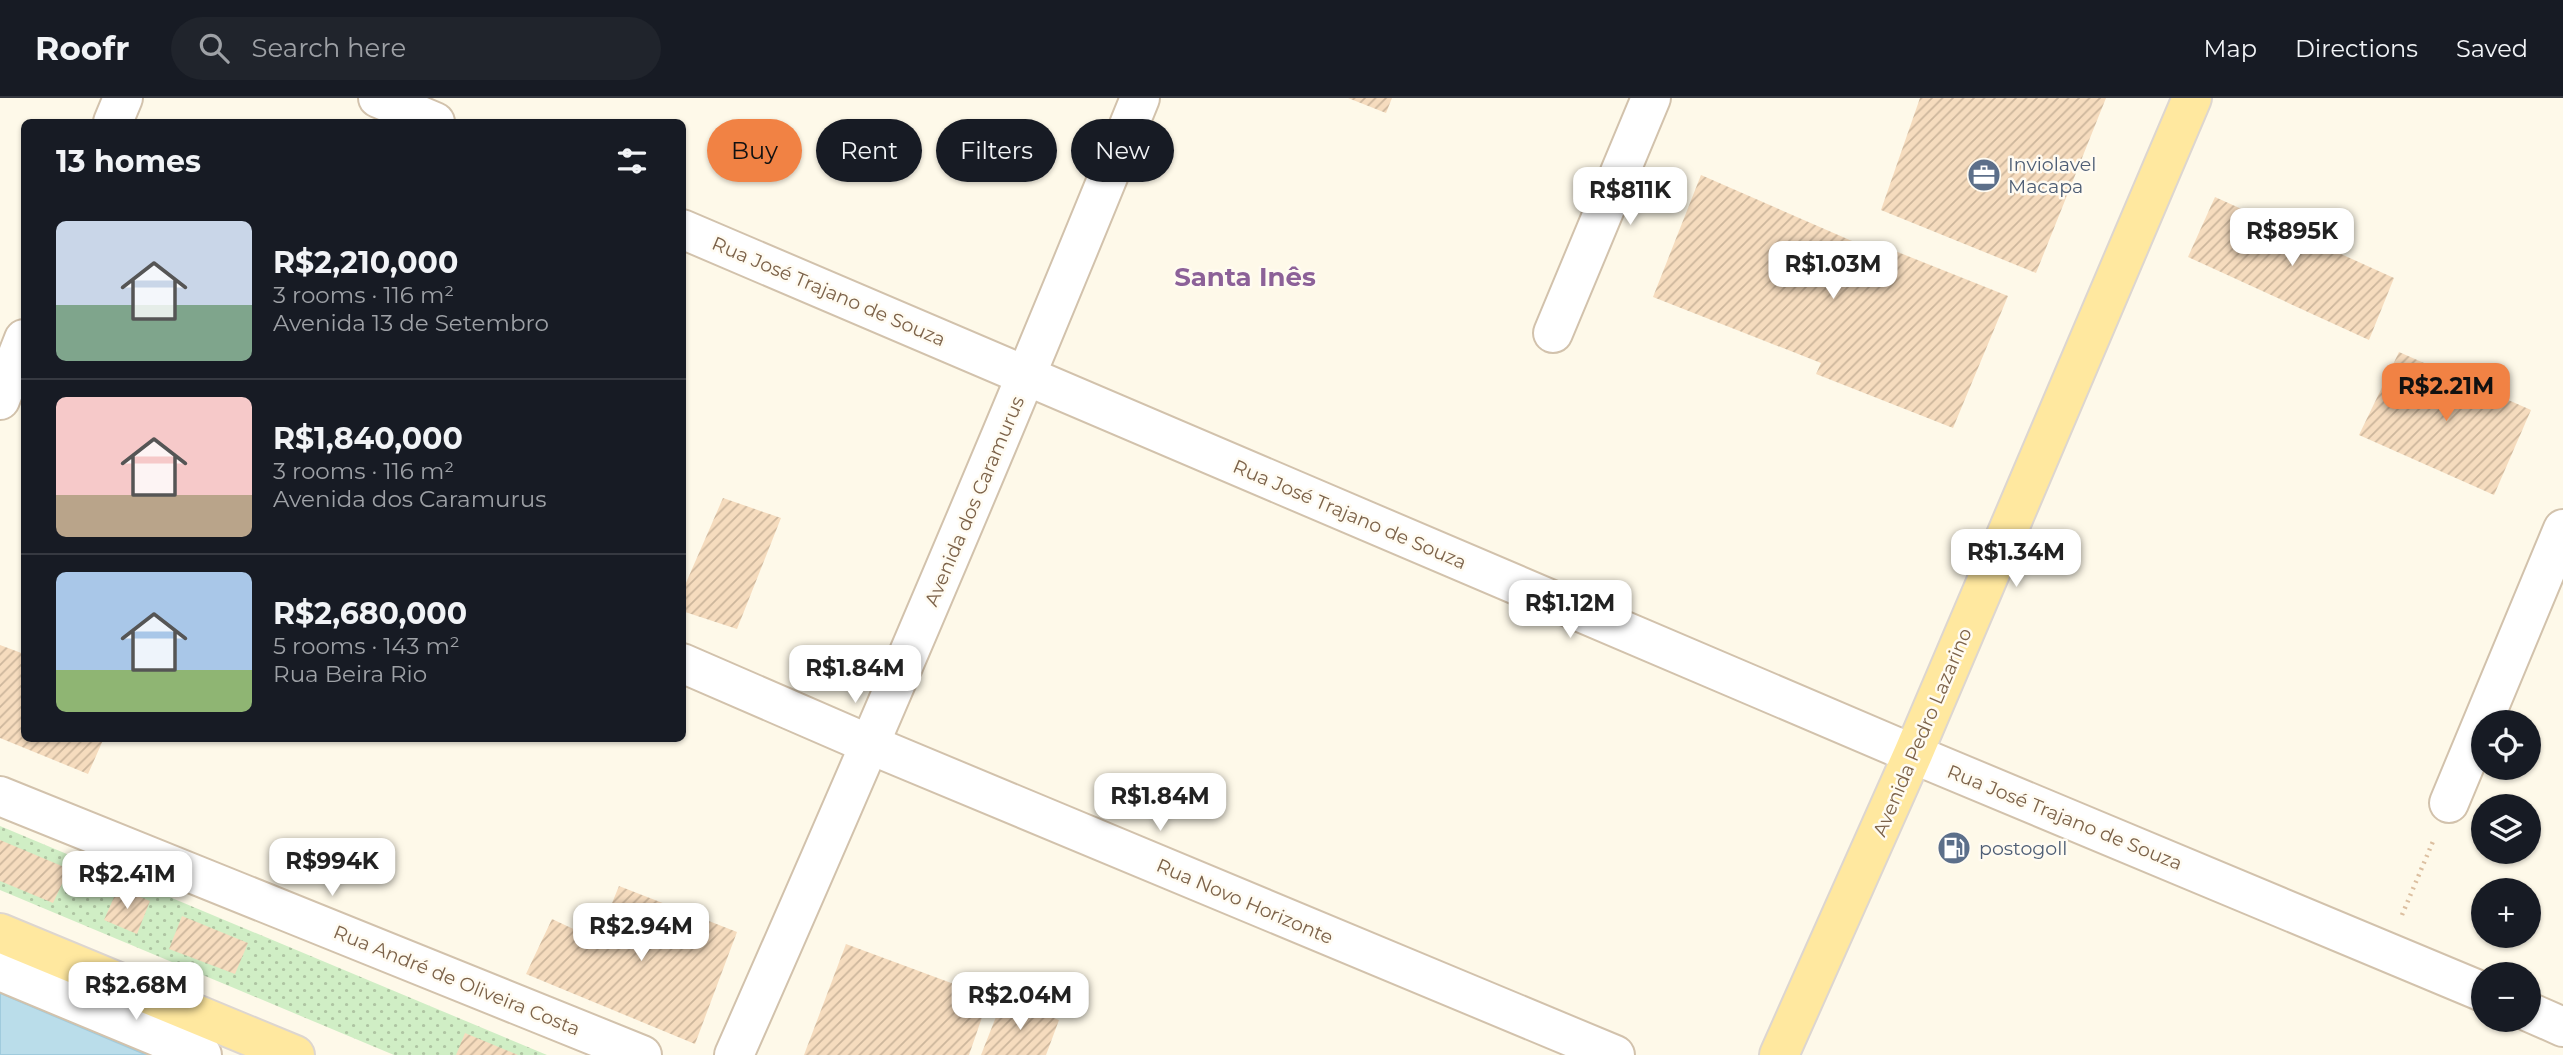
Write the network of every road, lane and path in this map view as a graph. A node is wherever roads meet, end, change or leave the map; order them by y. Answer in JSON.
{"nodes":[{"id":1,"x":123,"y":98,"type":"edge"},
{"id":2,"x":378,"y":98,"type":"edge"},
{"id":3,"x":1140,"y":98,"type":"edge"},
{"id":4,"x":1651,"y":98,"type":"edge"},
{"id":5,"x":2192,"y":98,"type":"edge"},
{"id":6,"x":114,"y":119,"type":"edge"},
{"id":7,"x":428,"y":119,"type":"edge"},
{"id":8,"x":686,"y":231,"type":"edge"},
{"id":9,"x":1553,"y":333,"type":"dead end"},
{"id":10,"x":1027,"y":376,"type":"junction"},
{"id":11,"x":2563,"y":529,"type":"edge"},
{"id":12,"x":686,"y":665,"type":"edge"},
{"id":13,"x":871,"y":745,"type":"junction"},
{"id":14,"x":1913,"y":754,"type":"junction"},
{"id":15,"x":0,"y":796,"type":"edge"},
{"id":16,"x":2449,"y":803,"type":"joint"},
{"id":17,"x":0,"y":933,"type":"edge"},
{"id":18,"x":2388,"y":950,"type":"junction"},
{"id":19,"x":0,"y":971,"type":"edge"},
{"id":20,"x":2471,"y":987,"type":"edge"},
{"id":21,"x":2541,"y":1017,"type":"edge"},
{"id":22,"x":2563,"y":1027,"type":"edge"},
{"id":23,"x":202,"y":1055,"type":"edge"},
{"id":24,"x":295,"y":1055,"type":"edge"},
{"id":25,"x":642,"y":1055,"type":"edge"},
{"id":26,"x":734,"y":1055,"type":"edge"},
{"id":27,"x":1615,"y":1055,"type":"edge"},
{"id":28,"x":1779,"y":1055,"type":"edge"}],
"edges":[{"from":1,"to":6,"type":"street"},
{"from":2,"to":7,"type":"street"},
{"from":3,"to":10,"type":"street","name":"Avenida dos Caramurus"},
{"from":4,"to":9,"type":"street"},
{"from":5,"to":14,"type":"main road","name":"Avenida Pedro Lazarino"},
{"from":8,"to":10,"type":"street","name":"Rua José Trajano de Souza"},
{"from":10,"to":13,"type":"street","name":"Avenida dos Caramurus"},
{"from":10,"to":14,"type":"street","name":"Rua José Trajano de Souza"},
{"from":11,"to":16,"type":"street"},
{"from":12,"to":13,"type":"street","name":"Rua Novo Horizonte"},
{"from":13,"to":26,"type":"street","name":"Avenida dos Caramurus"},
{"from":13,"to":27,"type":"street","name":"Rua Novo Horizonte"},
{"from":14,"to":18,"type":"street","name":"Rua José Trajano de Souza"},
{"from":14,"to":28,"type":"main road","name":"Avenida Pedro Lazarino"},
{"from":15,"to":25,"type":"street","name":"Rua André de Oliveira Costa"},
{"from":16,"to":18,"type":"path"},
{"from":17,"to":24,"type":"main road"},
{"from":18,"to":20,"type":"street","name":"Rua José Trajano de Souza"},
{"from":19,"to":23,"type":"street"},
{"from":21,"to":22,"type":"street"}]}
